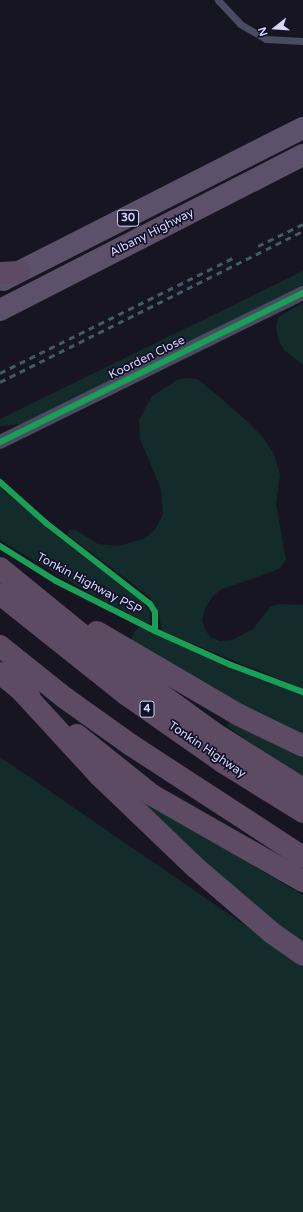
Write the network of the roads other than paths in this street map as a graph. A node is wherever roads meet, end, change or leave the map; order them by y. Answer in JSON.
{"nodes":[{"id":1,"x":218,"y":0,"type":"edge"},
{"id":2,"x":303,"y":41,"type":"edge"},
{"id":3,"x":303,"y":128,"type":"edge"},
{"id":4,"x":303,"y":155,"type":"edge"},
{"id":5,"x":6,"y":276,"type":"edge"},
{"id":6,"x":303,"y":293,"type":"edge"},
{"id":7,"x":0,"y":310,"type":"edge"},
{"id":8,"x":0,"y":442,"type":"edge"},
{"id":9,"x":0,"y":567,"type":"edge"},
{"id":10,"x":0,"y":594,"type":"edge"},
{"id":11,"x":0,"y":646,"type":"edge"},
{"id":12,"x":0,"y":673,"type":"edge"},
{"id":13,"x":19,"y":688,"type":"junction"},
{"id":14,"x":303,"y":746,"type":"edge"},
{"id":15,"x":303,"y":788,"type":"edge"},
{"id":16,"x":303,"y":812,"type":"edge"},
{"id":17,"x":303,"y":857,"type":"edge"},
{"id":18,"x":303,"y":881,"type":"edge"},
{"id":19,"x":303,"y":955,"type":"edge"}],
"edges":[{"from":1,"to":2,"type":"lane"},
{"from":3,"to":5,"type":"highway","name":"Albany Highway","number":"30"},
{"from":4,"to":7,"type":"highway","name":"Albany Highway","number":"30"},
{"from":6,"to":8,"type":"street","name":"Koorden Close"},
{"from":9,"to":14,"type":"highway"},
{"from":9,"to":15,"type":"highway"},
{"from":10,"to":16,"type":"highway","name":"Tonkin Highway","number":"4"},
{"from":11,"to":17,"type":"highway"},
{"from":12,"to":13,"type":"highway"},
{"from":13,"to":18,"type":"highway"},
{"from":13,"to":19,"type":"highway"}]}
